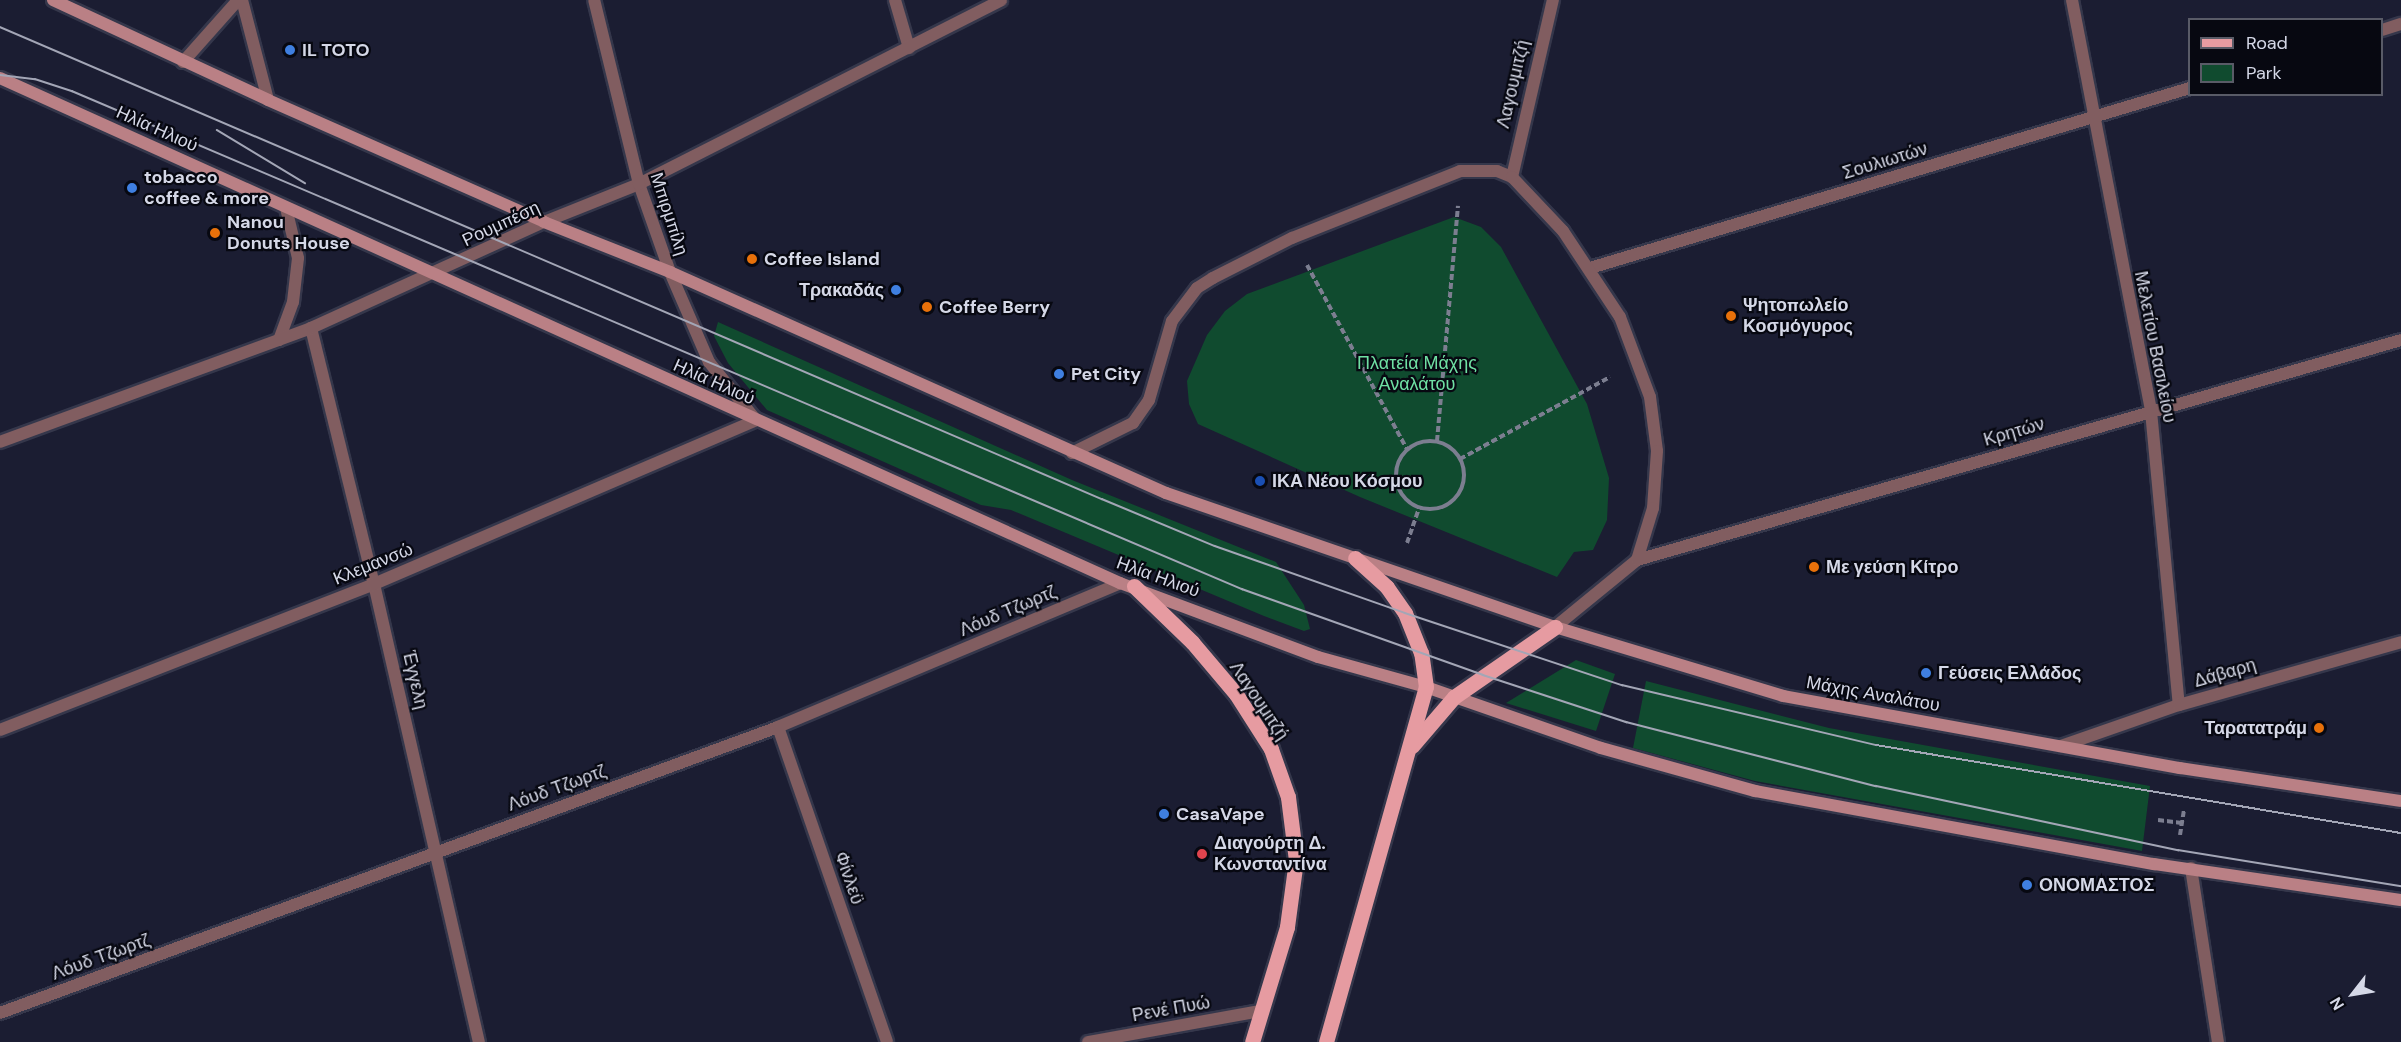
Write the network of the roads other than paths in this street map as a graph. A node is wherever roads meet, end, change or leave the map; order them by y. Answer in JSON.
{"nodes":[{"id":1,"x":53,"y":0,"type":"edge"},
{"id":2,"x":240,"y":0,"type":"edge"},
{"id":3,"x":594,"y":0,"type":"edge"},
{"id":4,"x":895,"y":0,"type":"edge"},
{"id":5,"x":1001,"y":0,"type":"edge"},
{"id":6,"x":1553,"y":0,"type":"edge"},
{"id":7,"x":2072,"y":0,"type":"edge"},
{"id":8,"x":2401,"y":24,"type":"edge"},
{"id":9,"x":2383,"y":30,"type":"edge"},
{"id":10,"x":909,"y":48,"type":"junction"},
{"id":11,"x":183,"y":62,"type":"junction"},
{"id":12,"x":0,"y":78,"type":"edge"},
{"id":13,"x":2188,"y":89,"type":"edge"},
{"id":14,"x":268,"y":100,"type":"junction"},
{"id":15,"x":2091,"y":117,"type":"junction"},
{"id":16,"x":1512,"y":177,"type":"junction"},
{"id":17,"x":639,"y":184,"type":"junction"},
{"id":18,"x":285,"y":207,"type":"junction"},
{"id":19,"x":544,"y":222,"type":"junction"},
{"id":20,"x":1590,"y":268,"type":"junction"},
{"id":21,"x":670,"y":272,"type":"junction"},
{"id":22,"x":434,"y":274,"type":"junction"},
{"id":23,"x":310,"y":328,"type":"junction"},
{"id":24,"x":279,"y":339,"type":"junction"},
{"id":25,"x":2401,"y":340,"type":"edge"},
{"id":26,"x":2151,"y":411,"type":"junction"},
{"id":27,"x":756,"y":420,"type":"junction"},
{"id":28,"x":0,"y":442,"type":"edge"},
{"id":29,"x":1072,"y":453,"type":"junction"},
{"id":30,"x":1355,"y":558,"type":"junction"},
{"id":31,"x":1637,"y":560,"type":"junction"},
{"id":32,"x":374,"y":584,"type":"junction"},
{"id":33,"x":1127,"y":584,"type":"junction"},
{"id":34,"x":1555,"y":627,"type":"junction"},
{"id":35,"x":2401,"y":642,"type":"edge"},
{"id":36,"x":1426,"y":687,"type":"junction"},
{"id":37,"x":1454,"y":697,"type":"junction"},
{"id":38,"x":2179,"y":705,"type":"junction"},
{"id":39,"x":778,"y":727,"type":"junction"},
{"id":40,"x":0,"y":730,"type":"edge"},
{"id":41,"x":2061,"y":746,"type":"junction"},
{"id":42,"x":1408,"y":751,"type":"junction"},
{"id":43,"x":2401,"y":801,"type":"edge"},
{"id":44,"x":435,"y":852,"type":"junction"},
{"id":45,"x":2192,"y":867,"type":"junction"},
{"id":46,"x":2401,"y":900,"type":"edge"},
{"id":47,"x":1261,"y":1011,"type":"junction"},
{"id":48,"x":0,"y":1013,"type":"edge"},
{"id":49,"x":479,"y":1042,"type":"edge"},
{"id":50,"x":887,"y":1042,"type":"edge"},
{"id":51,"x":1088,"y":1042,"type":"edge"},
{"id":52,"x":1252,"y":1042,"type":"edge"},
{"id":53,"x":1326,"y":1042,"type":"edge"},
{"id":54,"x":2218,"y":1042,"type":"edge"}],
"edges":[{"from":1,"to":11,"type":"main road"},
{"from":2,"to":11,"type":"street"},
{"from":2,"to":14,"type":"street"},
{"from":3,"to":17,"type":"street","name":"Μπιρμπίλη"},
{"from":4,"to":10,"type":"street"},
{"from":5,"to":10,"type":"street","name":"Ρουμπέση"},
{"from":6,"to":16,"type":"street","name":"Λαγουμιτζή"},
{"from":7,"to":15,"type":"street","name":"Μελετίου Βασιλείου"},
{"from":8,"to":9,"type":"street"},
{"from":10,"to":17,"type":"street","name":"Ρουμπέση"},
{"from":11,"to":14,"type":"main road"},
{"from":12,"to":18,"type":"main road","name":"Ηλία Ηλιού"},
{"from":13,"to":15,"type":"street","name":"Σουλιωτών"},
{"from":14,"to":19,"type":"main road"},
{"from":15,"to":20,"type":"street","name":"Σουλιωτών"},
{"from":15,"to":26,"type":"street","name":"Μελετίου Βασιλείου"},
{"from":16,"to":20,"type":"street"},
{"from":16,"to":29,"type":"street"},
{"from":17,"to":19,"type":"street","name":"Ρουμπέση"},
{"from":17,"to":21,"type":"street","name":"Μπιρμπίλη"},
{"from":18,"to":22,"type":"main road","name":"Ηλία Ηλιού"},
{"from":18,"to":24,"type":"street"},
{"from":19,"to":21,"type":"main road"},
{"from":19,"to":22,"type":"street","name":"Ρουμπέση"},
{"from":20,"to":31,"type":"street"},
{"from":21,"to":27,"type":"street","name":"Μπιρμπίλη"},
{"from":21,"to":29,"type":"main road"},
{"from":22,"to":23,"type":"street","name":"Ρουμπέση"},
{"from":22,"to":27,"type":"main road","name":"Ηλία Ηλιού"},
{"from":23,"to":24,"type":"street","name":"Ρουμπέση"},
{"from":23,"to":32,"type":"street","name":"Έγγελη"},
{"from":24,"to":28,"type":"street","name":"Ρουμπέση"},
{"from":25,"to":26,"type":"street","name":"Κρητών"},
{"from":26,"to":31,"type":"street","name":"Κρητών"},
{"from":26,"to":38,"type":"street","name":"Μελετίου Βασιλείου"},
{"from":27,"to":32,"type":"street","name":"Κλεμανσώ"},
{"from":27,"to":33,"type":"main road","name":"Ηλία Ηλιού"},
{"from":29,"to":30,"type":"main road"},
{"from":30,"to":34,"type":"main road","name":"Μάχης Αναλάτου"},
{"from":30,"to":36,"type":"main road"},
{"from":31,"to":34,"type":"street"},
{"from":32,"to":40,"type":"street","name":"Κλεμανσώ"},
{"from":32,"to":44,"type":"street","name":"Έγγελη"},
{"from":33,"to":36,"type":"main road","name":"Ηλία Ηλιού"},
{"from":33,"to":39,"type":"street","name":"Λόυδ Τζωρτζ"},
{"from":33,"to":47,"type":"main road","name":"Λαγουμιτζή"},
{"from":34,"to":37,"type":"main road"},
{"from":34,"to":41,"type":"main road","name":"Μάχης Αναλάτου"},
{"from":35,"to":38,"type":"street","name":"Δάβαρη"},
{"from":36,"to":37,"type":"main road"},
{"from":36,"to":42,"type":"main road"},
{"from":37,"to":42,"type":"main road"},
{"from":37,"to":45,"type":"main road"},
{"from":38,"to":41,"type":"street","name":"Δάβαρη"},
{"from":39,"to":44,"type":"street","name":"Λόυδ Τζωρτζ"},
{"from":39,"to":50,"type":"street","name":"Φίνλεϋ"},
{"from":41,"to":43,"type":"main road","name":"Μάχης Αναλάτου"},
{"from":42,"to":53,"type":"main road"},
{"from":44,"to":48,"type":"street","name":"Λόυδ Τζωρτζ"},
{"from":44,"to":49,"type":"street","name":"Έγγελη"},
{"from":45,"to":46,"type":"main road"},
{"from":45,"to":54,"type":"street"},
{"from":47,"to":51,"type":"street","name":"Ρενέ Πυώ"},
{"from":47,"to":52,"type":"main road","name":"Λαγουμιτζή"}]}
